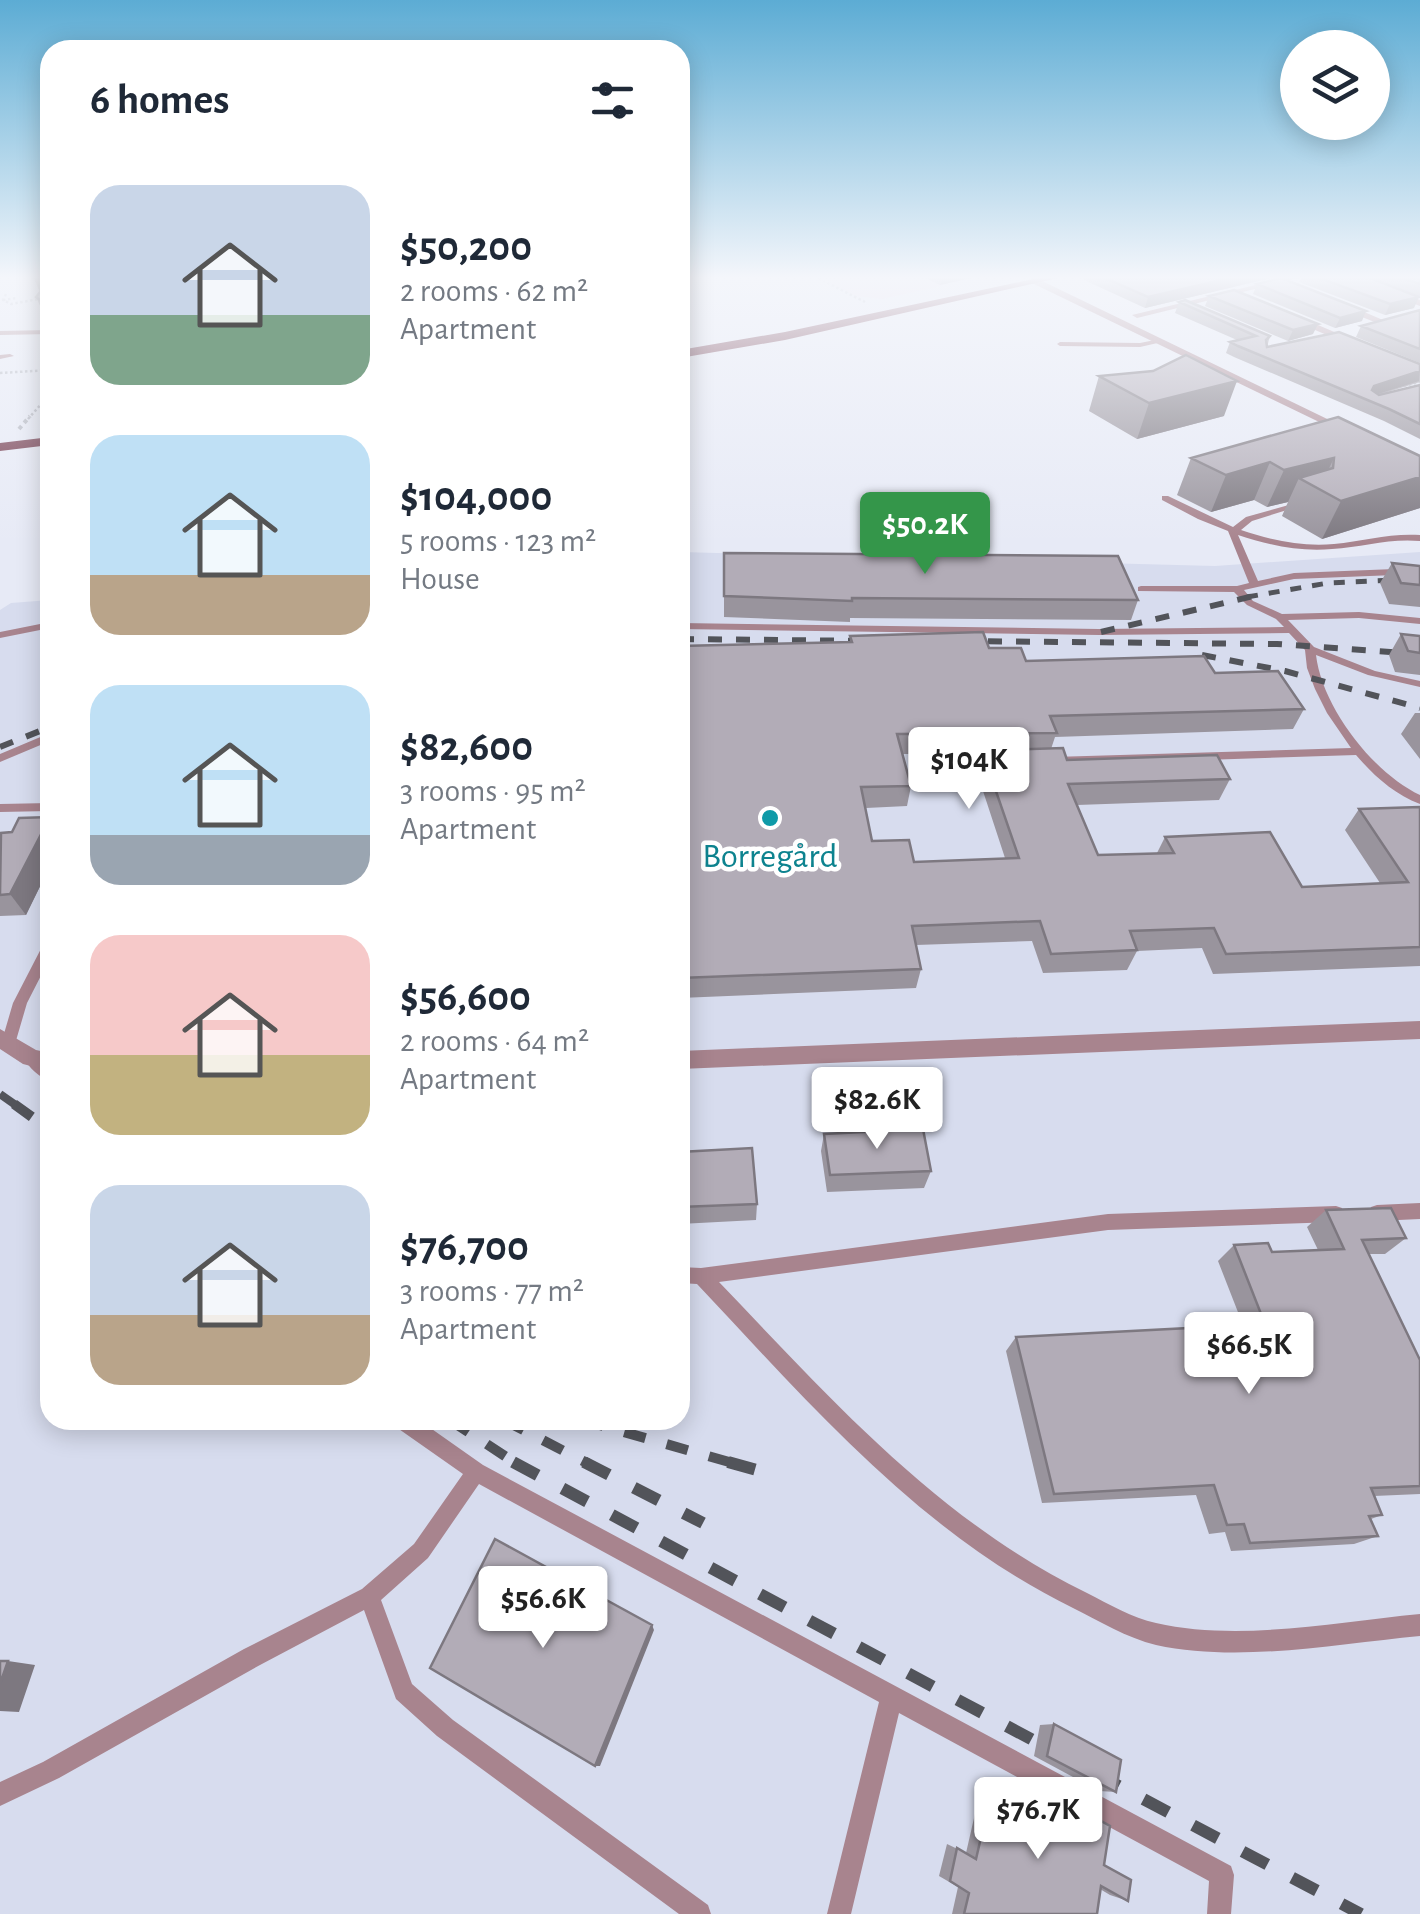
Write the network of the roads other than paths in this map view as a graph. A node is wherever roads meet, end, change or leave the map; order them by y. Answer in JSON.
{"nodes":[{"id":1,"x":1208,"y":365,"type":"edge"},
{"id":2,"x":1353,"y":435,"type":"edge"},
{"id":3,"x":40,"y":443,"type":"edge"},
{"id":4,"x":3,"y":449,"type":"edge"},
{"id":5,"x":1165,"y":498,"type":"dead end"},
{"id":6,"x":1311,"y":500,"type":"edge"},
{"id":7,"x":1232,"y":532,"type":"junction"},
{"id":8,"x":1420,"y":538,"type":"edge"},
{"id":9,"x":1420,"y":571,"type":"edge"},
{"id":10,"x":1253,"y":582,"type":"junction"},
{"id":11,"x":1141,"y":589,"type":"dead end"},
{"id":12,"x":1237,"y":589,"type":"junction"},
{"id":13,"x":1280,"y":617,"type":"junction"},
{"id":14,"x":1420,"y":621,"type":"edge"},
{"id":15,"x":690,"y":626,"type":"edge"},
{"id":16,"x":40,"y":627,"type":"edge"},
{"id":17,"x":1292,"y":630,"type":"junction"},
{"id":18,"x":0,"y":635,"type":"edge"},
{"id":19,"x":1310,"y":649,"type":"junction"},
{"id":20,"x":1420,"y":684,"type":"edge"},
{"id":21,"x":40,"y":741,"type":"edge"},
{"id":22,"x":1357,"y":751,"type":"junction"},
{"id":23,"x":0,"y":758,"type":"edge"},
{"id":24,"x":1041,"y":761,"type":"edge"},
{"id":25,"x":1004,"y":763,"type":"edge"},
{"id":26,"x":949,"y":765,"type":"dead end"},
{"id":27,"x":1420,"y":800,"type":"edge"},
{"id":28,"x":40,"y":807,"type":"edge"},
{"id":29,"x":0,"y":808,"type":"edge"},
{"id":30,"x":40,"y":964,"type":"edge"},
{"id":31,"x":1420,"y":1030,"type":"edge"},
{"id":32,"x":4,"y":1041,"type":"edge"},
{"id":33,"x":40,"y":1060,"type":"edge"},
{"id":34,"x":690,"y":1060,"type":"edge"},
{"id":35,"x":1420,"y":1211,"type":"edge"},
{"id":36,"x":690,"y":1275,"type":"edge"},
{"id":37,"x":418,"y":1430,"type":"edge"},
{"id":38,"x":476,"y":1472,"type":"junction"},
{"id":39,"x":369,"y":1596,"type":"junction"},
{"id":40,"x":1420,"y":1625,"type":"edge"},
{"id":41,"x":892,"y":1696,"type":"junction"},
{"id":42,"x":0,"y":1794,"type":"edge"},
{"id":43,"x":698,"y":1914,"type":"edge"},
{"id":44,"x":838,"y":1914,"type":"edge"},
{"id":45,"x":1218,"y":1914,"type":"edge"}],
"edges":[{"from":1,"to":2,"type":"street"},
{"from":3,"to":4,"type":"main road"},
{"from":5,"to":7,"type":"lane"},
{"from":6,"to":7,"type":"lane"},
{"from":7,"to":8,"type":"lane"},
{"from":7,"to":10,"type":"lane"},
{"from":9,"to":10,"type":"lane"},
{"from":10,"to":12,"type":"lane"},
{"from":11,"to":12,"type":"lane"},
{"from":12,"to":13,"type":"lane"},
{"from":13,"to":14,"type":"lane"},
{"from":13,"to":17,"type":"lane"},
{"from":15,"to":17,"type":"lane"},
{"from":16,"to":18,"type":"lane"},
{"from":17,"to":19,"type":"lane"},
{"from":19,"to":20,"type":"lane"},
{"from":19,"to":22,"type":"lane"},
{"from":21,"to":23,"type":"lane"},
{"from":22,"to":24,"type":"lane"},
{"from":22,"to":27,"type":"lane"},
{"from":25,"to":26,"type":"lane"},
{"from":28,"to":29,"type":"lane"},
{"from":30,"to":32,"type":"lane"},
{"from":31,"to":34,"type":"street"},
{"from":32,"to":33,"type":"street"},
{"from":35,"to":36,"type":"lane"},
{"from":36,"to":40,"type":"lane"},
{"from":37,"to":38,"type":"lane"},
{"from":38,"to":39,"type":"lane"},
{"from":38,"to":41,"type":"lane"},
{"from":39,"to":42,"type":"lane"},
{"from":39,"to":43,"type":"lane"},
{"from":41,"to":44,"type":"lane"},
{"from":41,"to":45,"type":"lane"}]}
